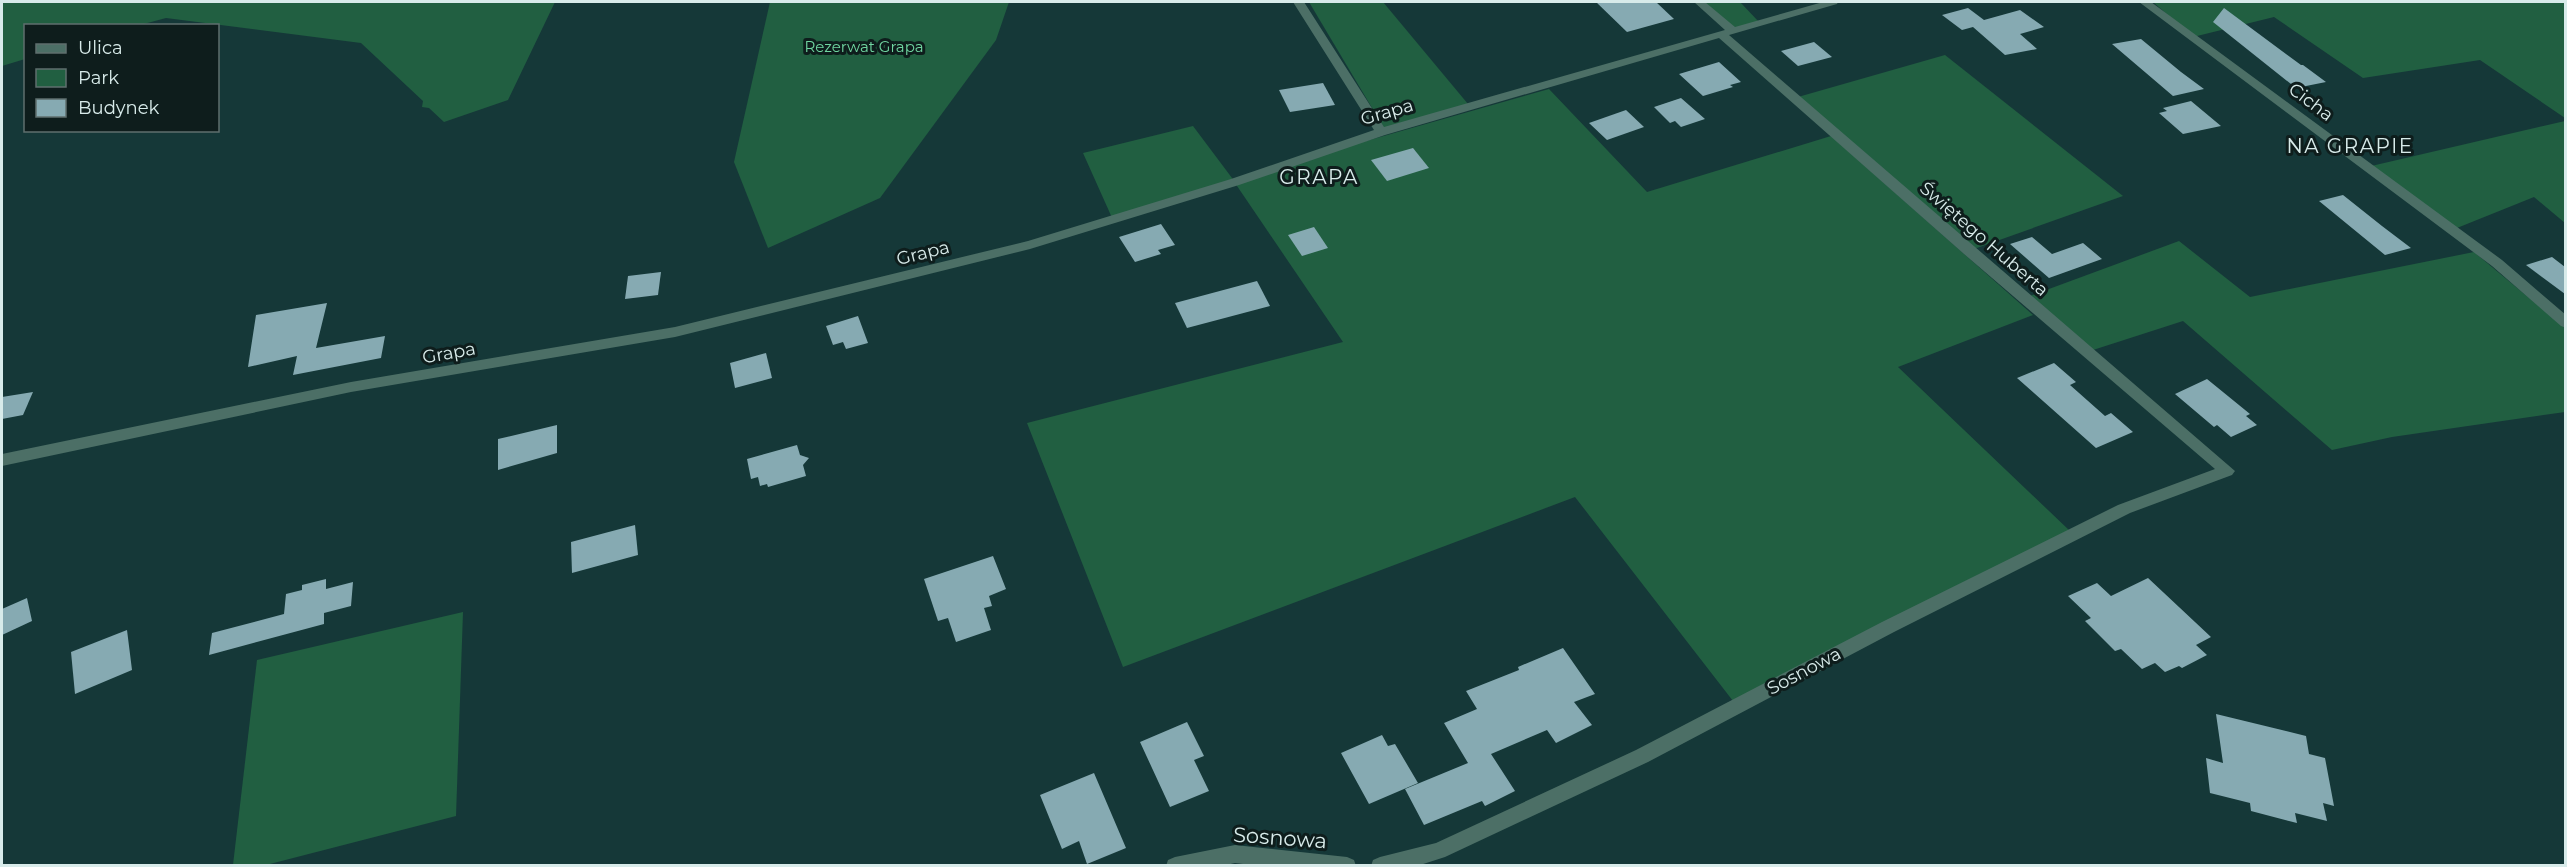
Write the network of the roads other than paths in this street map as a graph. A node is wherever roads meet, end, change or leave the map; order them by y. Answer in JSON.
{"nodes":[{"id":1,"x":1299,"y":2,"type":"edge"},
{"id":2,"x":1699,"y":2,"type":"edge"},
{"id":3,"x":1833,"y":2,"type":"edge"},
{"id":4,"x":2145,"y":2,"type":"edge"},
{"id":5,"x":1726,"y":31,"type":"junction"},
{"id":6,"x":1381,"y":132,"type":"junction"},
{"id":7,"x":2565,"y":323,"type":"edge"},
{"id":8,"x":2,"y":460,"type":"edge"},
{"id":9,"x":2227,"y":471,"type":"joint"},
{"id":10,"x":1174,"y":866,"type":"edge"},
{"id":11,"x":1347,"y":866,"type":"edge"},
{"id":12,"x":1380,"y":866,"type":"edge"}],
"edges":[{"from":1,"to":6,"type":"street"},
{"from":2,"to":5,"type":"street","name":"Świętego Huberta"},
{"from":3,"to":5,"type":"street","name":"Grapa"},
{"from":4,"to":7,"type":"street","name":"Cicha"},
{"from":5,"to":6,"type":"street","name":"Grapa"},
{"from":5,"to":9,"type":"street","name":"Świętego Huberta"},
{"from":6,"to":8,"type":"street","name":"Grapa"},
{"from":9,"to":12,"type":"street","name":"Sosnowa"},
{"from":10,"to":11,"type":"street","name":"Sosnowa"}]}
